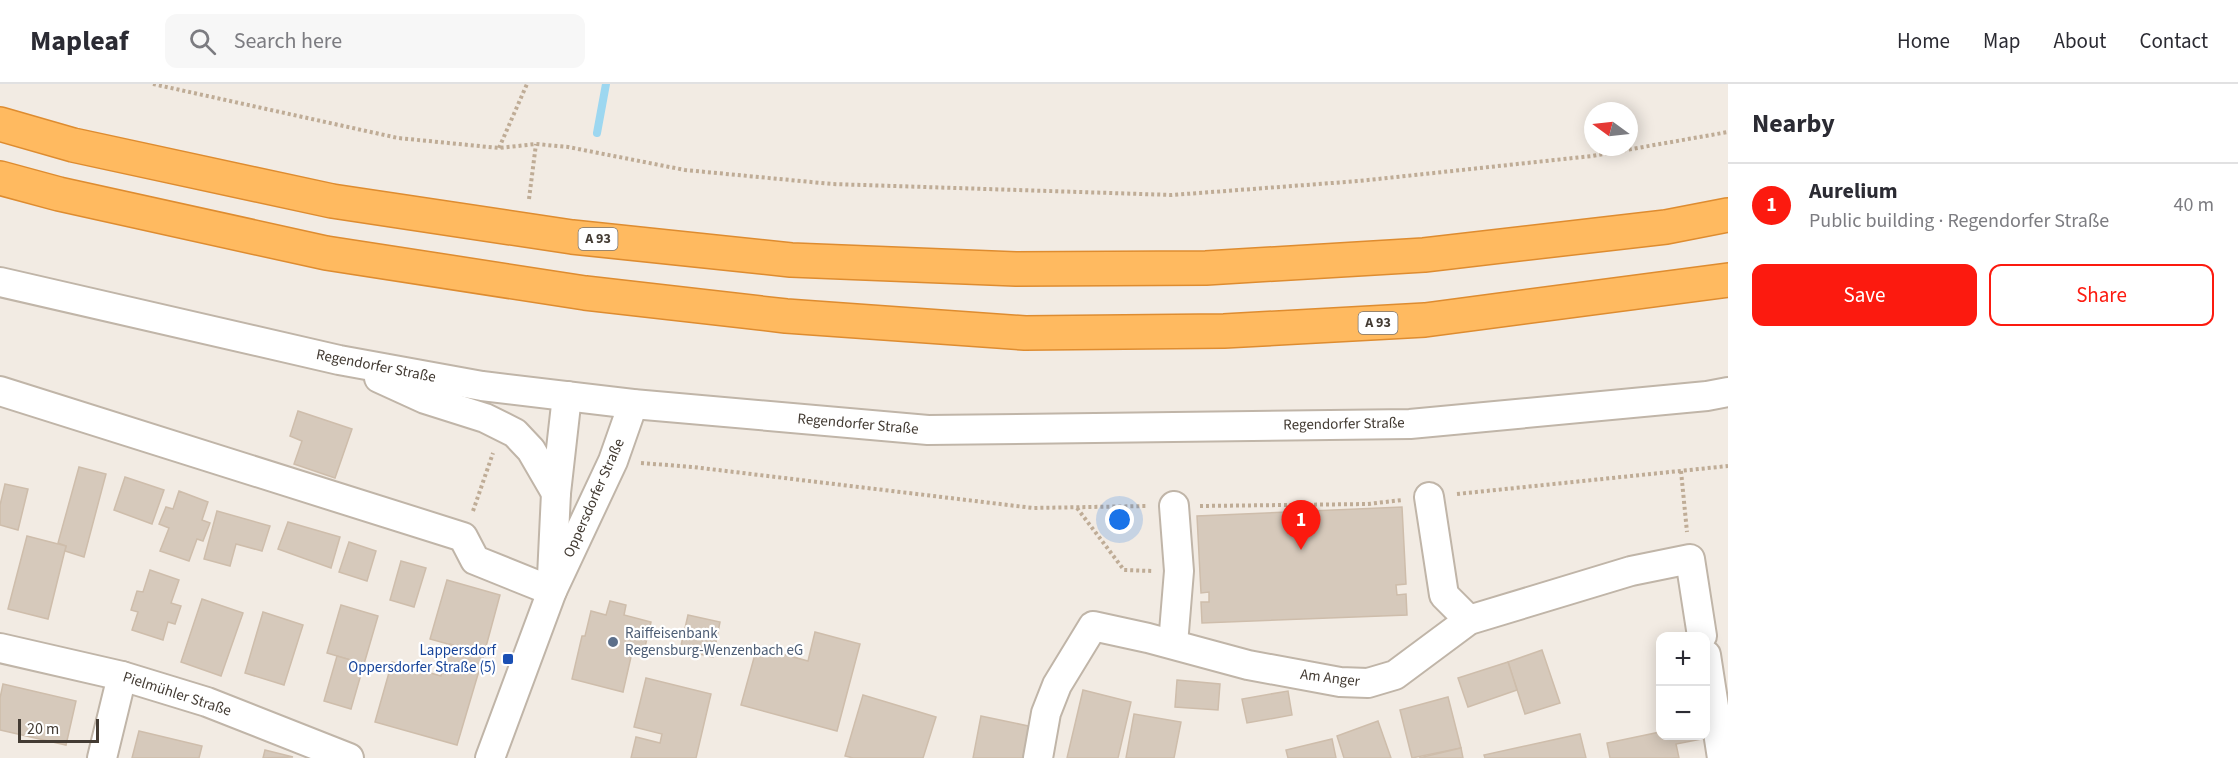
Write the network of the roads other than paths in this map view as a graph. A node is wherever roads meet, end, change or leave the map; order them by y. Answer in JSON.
{"nodes":[{"id":1,"x":0,"y":124,"type":"edge"},
{"id":2,"x":0,"y":178,"type":"edge"},
{"id":3,"x":1728,"y":215,"type":"edge"},
{"id":4,"x":1728,"y":280,"type":"edge"},
{"id":5,"x":0,"y":282,"type":"edge"},
{"id":6,"x":339,"y":360,"type":"junction"},
{"id":7,"x":0,"y":391,"type":"edge"},
{"id":8,"x":1728,"y":392,"type":"edge"},
{"id":9,"x":567,"y":396,"type":"junction"},
{"id":10,"x":633,"y":404,"type":"junction"},
{"id":11,"x":556,"y":493,"type":"junction"},
{"id":12,"x":1429,"y":497,"type":"road end"},
{"id":13,"x":1174,"y":506,"type":"road end"},
{"id":14,"x":552,"y":591,"type":"junction"},
{"id":15,"x":1469,"y":620,"type":"junction"},
{"id":16,"x":1701,"y":632,"type":"edge"},
{"id":17,"x":1173,"y":644,"type":"junction"},
{"id":18,"x":0,"y":648,"type":"edge"},
{"id":19,"x":122,"y":676,"type":"junction"},
{"id":20,"x":1710,"y":681,"type":"edge"},
{"id":21,"x":102,"y":758,"type":"edge"},
{"id":22,"x":349,"y":758,"type":"edge"},
{"id":23,"x":490,"y":758,"type":"edge"},
{"id":24,"x":1038,"y":758,"type":"edge"},
{"id":25,"x":1722,"y":758,"type":"edge"}],
"edges":[{"from":1,"to":3,"type":"highway","number":"A 93"},
{"from":2,"to":4,"type":"highway","number":"A 93"},
{"from":5,"to":6,"type":"street","name":"Regendorfer Straße"},
{"from":6,"to":9,"type":"street","name":"Regendorfer Straße"},
{"from":6,"to":11,"type":"street"},
{"from":7,"to":14,"type":"street"},
{"from":8,"to":10,"type":"street","name":"Regendorfer Straße"},
{"from":9,"to":10,"type":"street","name":"Regendorfer Straße"},
{"from":9,"to":11,"type":"street","name":"Oppersdorfer Straße"},
{"from":10,"to":14,"type":"street","name":"Oppersdorfer Straße"},
{"from":11,"to":14,"type":"street","name":"Oppersdorfer Straße"},
{"from":12,"to":15,"type":"street"},
{"from":13,"to":17,"type":"street"},
{"from":14,"to":23,"type":"street","name":"Oppersdorfer Straße"},
{"from":15,"to":16,"type":"street","name":"Am Anger"},
{"from":15,"to":17,"type":"street","name":"Am Anger"},
{"from":17,"to":24,"type":"street","name":"Am Anger"},
{"from":18,"to":19,"type":"street","name":"Pielmühler Straße"},
{"from":19,"to":21,"type":"street"},
{"from":19,"to":22,"type":"street","name":"Pielmühler Straße"},
{"from":20,"to":25,"type":"street"}]}
